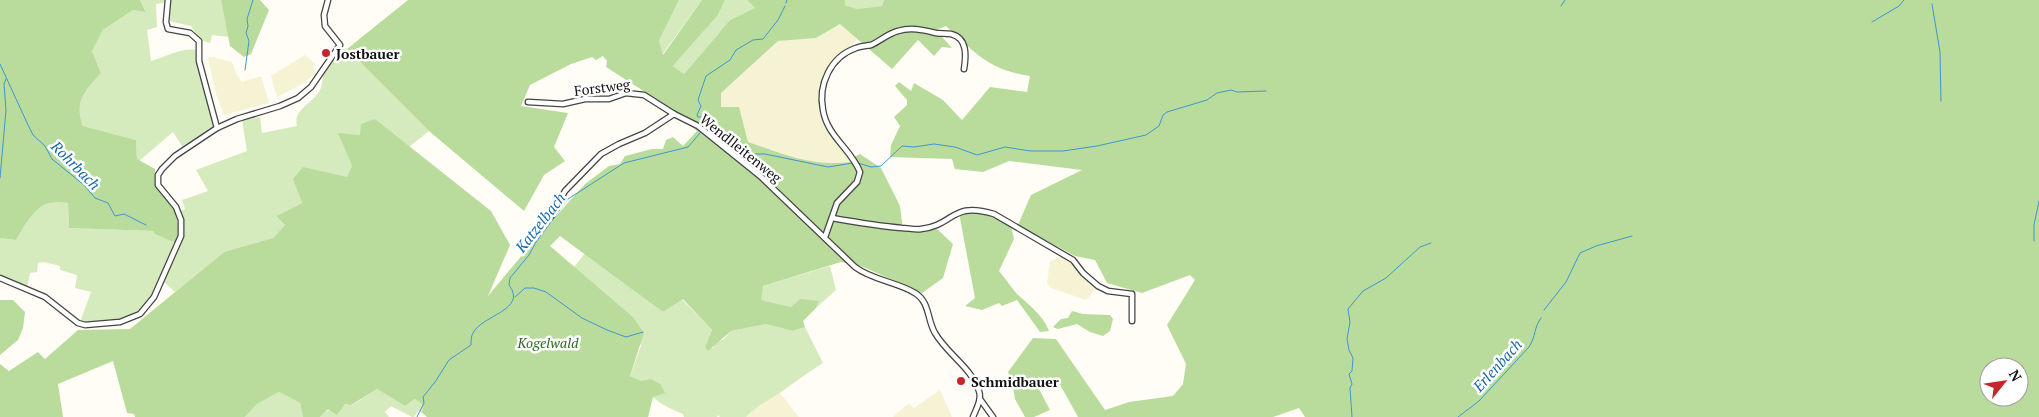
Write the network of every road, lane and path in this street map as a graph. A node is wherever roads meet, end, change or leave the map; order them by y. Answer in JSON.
{"nodes":[{"id":1,"x":168,"y":0,"type":"edge"},
{"id":2,"x":328,"y":0,"type":"edge"},
{"id":3,"x":964,"y":70,"type":"dead end"},
{"id":4,"x":528,"y":102,"type":"dead end"},
{"id":5,"x":674,"y":114,"type":"junction"},
{"id":6,"x":217,"y":128,"type":"junction"},
{"id":7,"x":832,"y":218,"type":"junction"},
{"id":8,"x":825,"y":236,"type":"junction"},
{"id":9,"x":528,"y":240,"type":"dead end"},
{"id":10,"x":0,"y":278,"type":"edge"},
{"id":11,"x":1132,"y":321,"type":"dead end"},
{"id":12,"x":980,"y":399,"type":"junction"},
{"id":13,"x":973,"y":417,"type":"edge"},
{"id":14,"x":993,"y":417,"type":"edge"}],
"edges":[{"from":1,"to":6,"type":"street"},
{"from":2,"to":6,"type":"street"},
{"from":3,"to":7,"type":"street"},
{"from":4,"to":5,"type":"street","name":"Forstweg"},
{"from":5,"to":8,"type":"street","name":"Wendlleitenweg"},
{"from":5,"to":9,"type":"street"},
{"from":6,"to":10,"type":"street"},
{"from":7,"to":8,"type":"street"},
{"from":7,"to":11,"type":"street"},
{"from":8,"to":12,"type":"street","name":"Wendlleitenweg"},
{"from":12,"to":13,"type":"street"},
{"from":12,"to":14,"type":"street","name":"Wendlleitenweg"}]}
